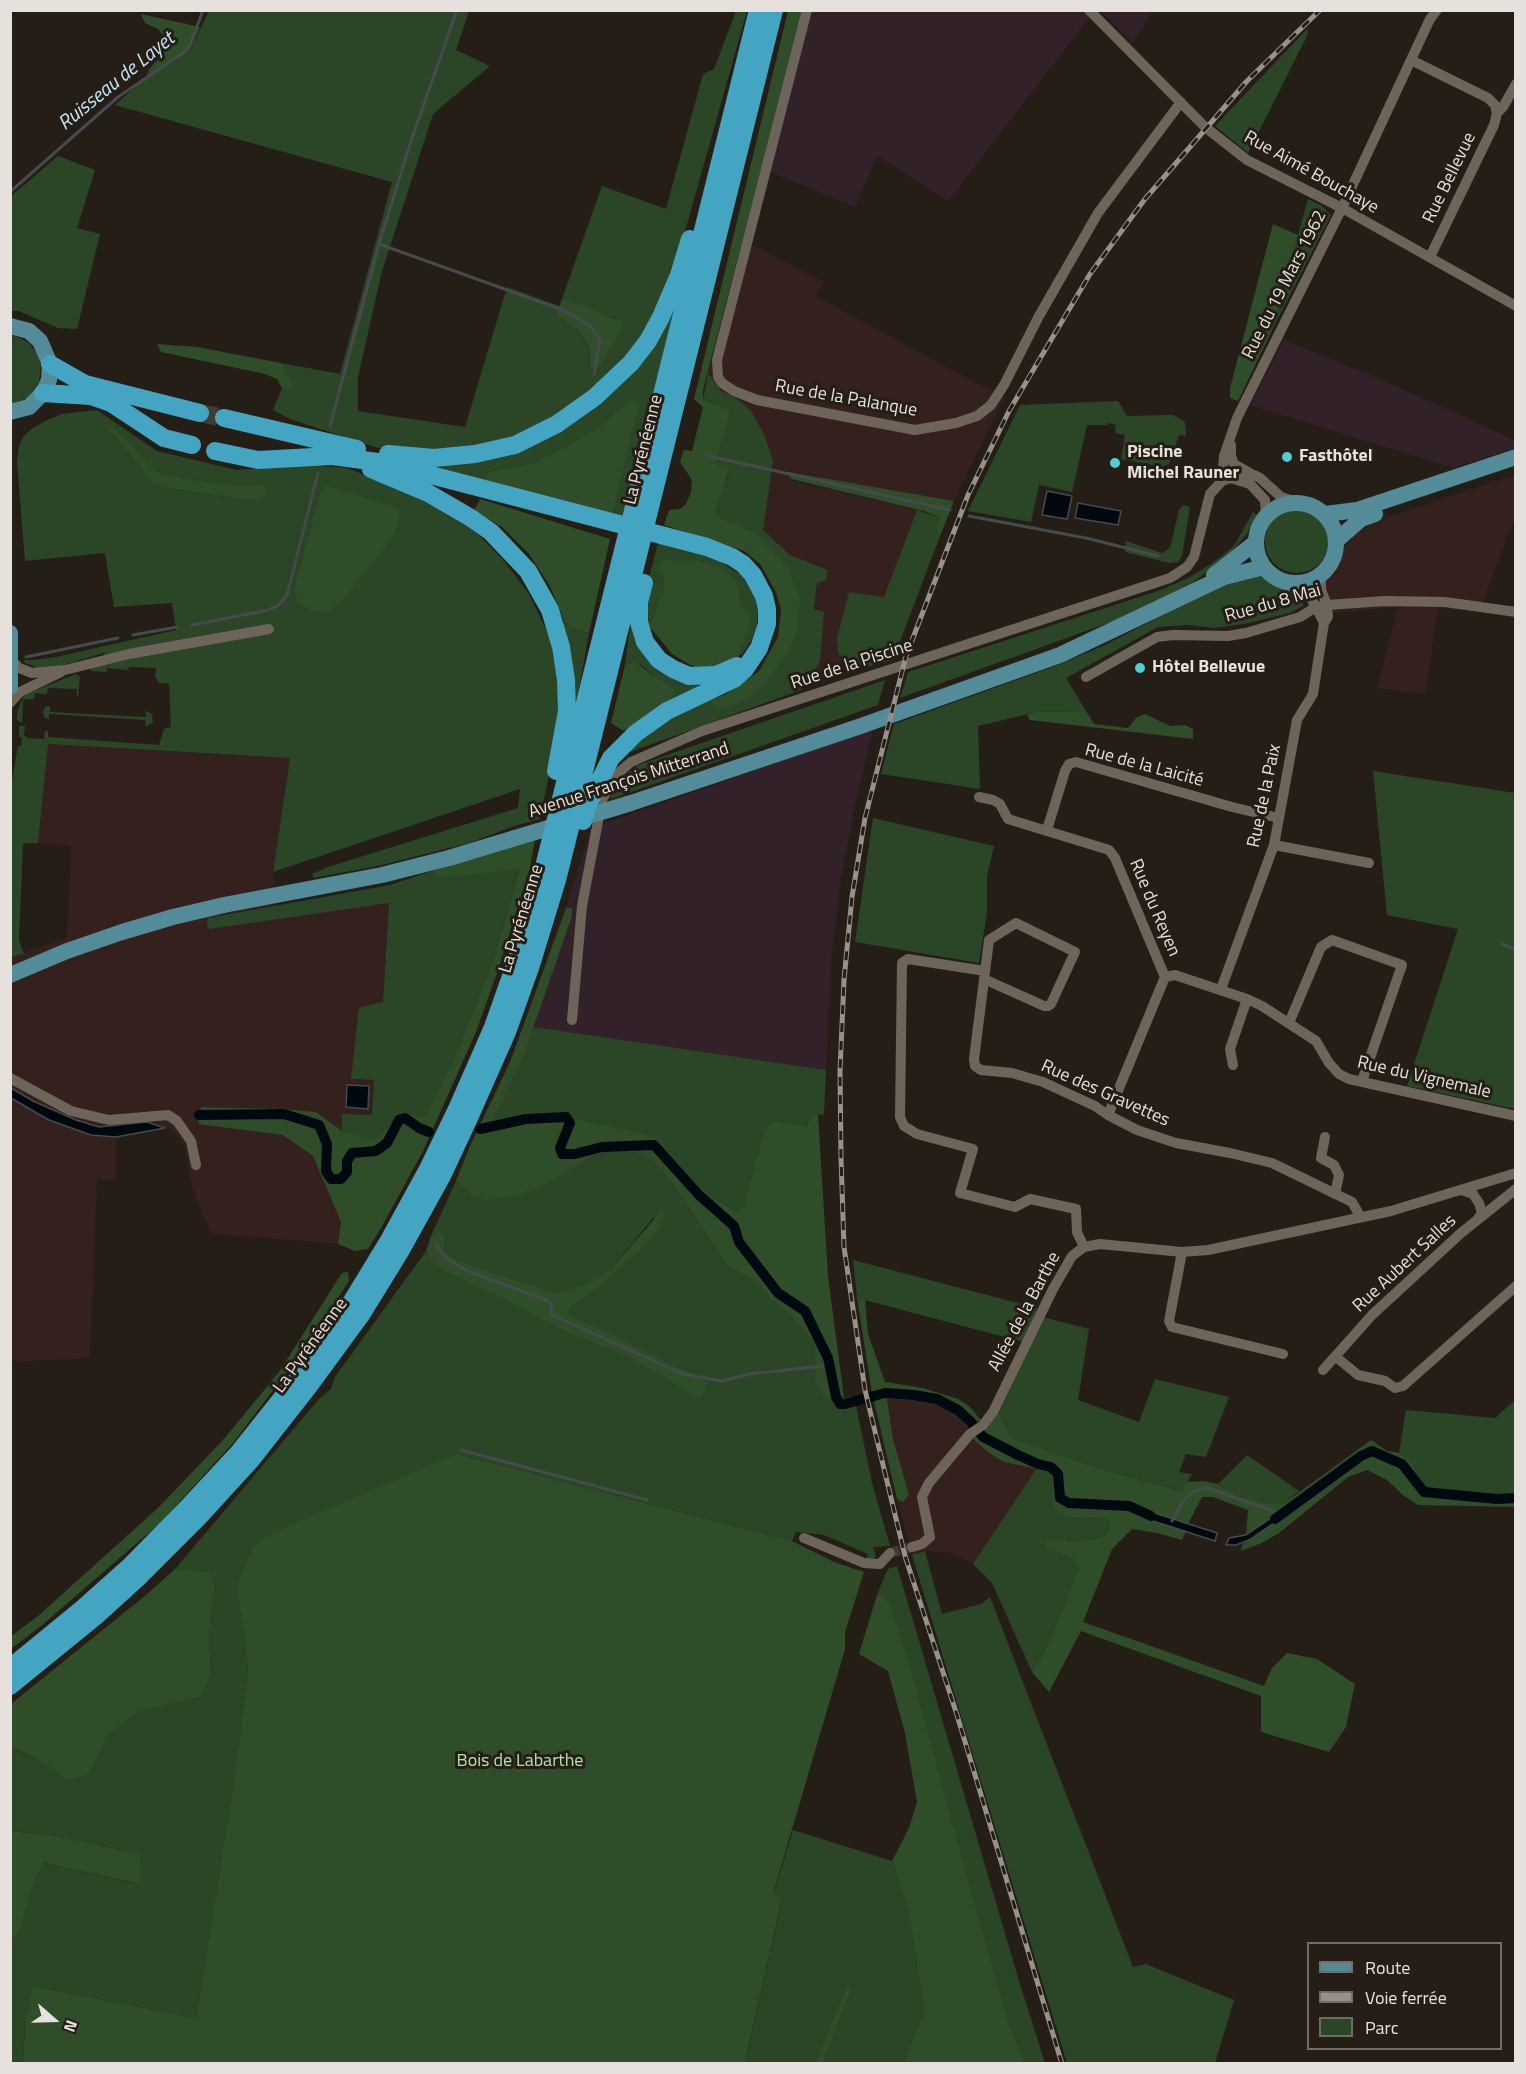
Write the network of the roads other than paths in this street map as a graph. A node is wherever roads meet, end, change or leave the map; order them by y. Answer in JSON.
{"nodes":[{"id":1,"x":758,"y":10,"type":"edge"},
{"id":2,"x":774,"y":10,"type":"edge"},
{"id":3,"x":807,"y":10,"type":"edge"},
{"id":4,"x":1089,"y":10,"type":"edge"},
{"id":5,"x":1437,"y":10,"type":"edge"},
{"id":6,"x":1411,"y":60,"type":"junction"},
{"id":7,"x":1515,"y":84,"type":"edge"},
{"id":8,"x":1181,"y":102,"type":"junction"},
{"id":9,"x":1497,"y":113,"type":"junction"},
{"id":10,"x":720,"y":166,"type":"junction"},
{"id":11,"x":1342,"y":208,"type":"junction"},
{"id":12,"x":1430,"y":257,"type":"junction"},
{"id":13,"x":1515,"y":306,"type":"edge"},
{"id":14,"x":10,"y":326,"type":"edge"},
{"id":15,"x":50,"y":364,"type":"junction"},
{"id":16,"x":43,"y":393,"type":"junction"},
{"id":17,"x":200,"y":413,"type":"tunnel mouth"},
{"id":18,"x":11,"y":414,"type":"edge"},
{"id":19,"x":224,"y":418,"type":"tunnel mouth"},
{"id":20,"x":1237,"y":418,"type":"junction"},
{"id":21,"x":192,"y":445,"type":"dead end"},
{"id":22,"x":215,"y":451,"type":"dead end"},
{"id":23,"x":351,"y":454,"type":"junction"},
{"id":24,"x":1515,"y":457,"type":"edge"},
{"id":25,"x":1515,"y":467,"type":"edge"},
{"id":26,"x":1255,"y":475,"type":"junction"},
{"id":27,"x":1226,"y":479,"type":"junction"},
{"id":28,"x":653,"y":501,"type":"junction"},
{"id":29,"x":1297,"y":502,"type":"junction"},
{"id":30,"x":1325,"y":514,"type":"junction"},
{"id":31,"x":1266,"y":516,"type":"junction"},
{"id":32,"x":1336,"y":540,"type":"junction"},
{"id":33,"x":1256,"y":542,"type":"junction"},
{"id":34,"x":1264,"y":567,"type":"junction"},
{"id":35,"x":1321,"y":575,"type":"junction"},
{"id":36,"x":1294,"y":583,"type":"junction"},
{"id":37,"x":1186,"y":594,"type":"junction"},
{"id":38,"x":1322,"y":606,"type":"junction"},
{"id":39,"x":1515,"y":612,"type":"edge"},
{"id":40,"x":269,"y":629,"type":"dead end"},
{"id":41,"x":10,"y":633,"type":"edge"},
{"id":42,"x":759,"y":648,"type":"junction"},
{"id":43,"x":11,"y":659,"type":"edge"},
{"id":44,"x":65,"y":670,"type":"junction"},
{"id":45,"x":1086,"y":677,"type":"dead end"},
{"id":46,"x":10,"y":687,"type":"edge"},
{"id":47,"x":10,"y":703,"type":"edge"},
{"id":48,"x":979,"y":797,"type":"dead end"},
{"id":49,"x":1279,"y":818,"type":"junction"},
{"id":50,"x":1047,"y":831,"type":"junction"},
{"id":51,"x":1274,"y":845,"type":"junction"},
{"id":52,"x":549,"y":848,"type":"junction"},
{"id":53,"x":1369,"y":863,"type":"dead end"},
{"id":54,"x":557,"y":880,"type":"junction"},
{"id":55,"x":67,"y":951,"type":"junction"},
{"id":56,"x":10,"y":963,"type":"edge"},
{"id":57,"x":10,"y":975,"type":"edge"},
{"id":58,"x":985,"y":975,"type":"junction"},
{"id":59,"x":1165,"y":976,"type":"junction"},
{"id":60,"x":1221,"y":990,"type":"junction"},
{"id":61,"x":1247,"y":999,"type":"junction"},
{"id":62,"x":572,"y":1020,"type":"dead end"},
{"id":63,"x":1289,"y":1023,"type":"junction"},
{"id":64,"x":1233,"y":1065,"type":"dead end"},
{"id":65,"x":10,"y":1078,"type":"edge"},
{"id":66,"x":1362,"y":1081,"type":"junction"},
{"id":67,"x":1108,"y":1115,"type":"junction"},
{"id":68,"x":1515,"y":1116,"type":"edge"},
{"id":69,"x":1325,"y":1137,"type":"dead end"},
{"id":70,"x":196,"y":1165,"type":"dead end"},
{"id":71,"x":1515,"y":1173,"type":"edge"},
{"id":72,"x":1515,"y":1189,"type":"edge"},
{"id":73,"x":1462,"y":1190,"type":"junction"},
{"id":74,"x":1335,"y":1194,"type":"junction"},
{"id":75,"x":1360,"y":1216,"type":"junction"},
{"id":76,"x":1477,"y":1220,"type":"junction"},
{"id":77,"x":1084,"y":1247,"type":"junction"},
{"id":78,"x":1182,"y":1252,"type":"junction"},
{"id":79,"x":1515,"y":1286,"type":"edge"},
{"id":80,"x":1283,"y":1354,"type":"dead end"},
{"id":81,"x":1336,"y":1357,"type":"junction"},
{"id":82,"x":1323,"y":1370,"type":"dead end"},
{"id":83,"x":804,"y":1538,"type":"dead end"},
{"id":84,"x":912,"y":1547,"type":"tunnel mouth"},
{"id":85,"x":890,"y":1553,"type":"tunnel mouth"},
{"id":86,"x":10,"y":1668,"type":"edge"},
{"id":87,"x":10,"y":1686,"type":"edge"}],
"edges":[{"from":1,"to":10,"type":"highway","name":"La Pyrénéenne"},
{"from":2,"to":28,"type":"highway","name":"La Pyrénéenne"},
{"from":3,"to":8,"type":"street","name":"Rue de la Palanque"},
{"from":4,"to":8,"type":"street","name":"Rue Aimé Bouchaye"},
{"from":5,"to":6,"type":"street","name":"Rue du 19 Mars 1962"},
{"from":6,"to":9,"type":"street"},
{"from":6,"to":11,"type":"street","name":"Rue du 19 Mars 1962"},
{"from":7,"to":9,"type":"street","name":"Rue Bellevue"},
{"from":8,"to":11,"type":"street","name":"Rue Aimé Bouchaye"},
{"from":9,"to":12,"type":"street","name":"Rue Bellevue"},
{"from":10,"to":23,"type":"highway"},
{"from":10,"to":52,"type":"highway","name":"La Pyrénéenne"},
{"from":11,"to":12,"type":"street","name":"Rue Aimé Bouchaye"},
{"from":11,"to":20,"type":"street","name":"Rue du 19 Mars 1962"},
{"from":12,"to":13,"type":"street","name":"Rue Aimé Bouchaye"},
{"from":14,"to":15,"type":"main road"},
{"from":15,"to":16,"type":"main road"},
{"from":15,"to":17,"type":"highway"},
{"from":16,"to":18,"type":"main road"},
{"from":16,"to":21,"type":"highway"},
{"from":19,"to":23,"type":"highway"},
{"from":20,"to":26,"type":"street"},
{"from":20,"to":27,"type":"street","name":"Rue du 19 Mars 1962"},
{"from":22,"to":23,"type":"highway"},
{"from":23,"to":42,"type":"highway"},
{"from":23,"to":52,"type":"highway"},
{"from":24,"to":30,"type":"main road"},
{"from":25,"to":32,"type":"main road"},
{"from":26,"to":27,"type":"street"},
{"from":26,"to":29,"type":"street"},
{"from":27,"to":31,"type":"street"},
{"from":27,"to":62,"type":"street","name":"Rue de la Piscine"},
{"from":28,"to":42,"type":"highway"},
{"from":28,"to":54,"type":"highway","name":"La Pyrénéenne"},
{"from":29,"to":30,"type":"main road"},
{"from":29,"to":31,"type":"main road"},
{"from":30,"to":32,"type":"main road"},
{"from":31,"to":33,"type":"main road"},
{"from":32,"to":35,"type":"main road"},
{"from":33,"to":34,"type":"main road"},
{"from":33,"to":37,"type":"main road","name":"Avenue François Mitterrand"},
{"from":34,"to":36,"type":"main road"},
{"from":34,"to":37,"type":"main road","name":"Avenue François Mitterrand"},
{"from":35,"to":36,"type":"main road"},
{"from":35,"to":38,"type":"street"},
{"from":36,"to":38,"type":"street"},
{"from":37,"to":55,"type":"main road","name":"Avenue François Mitterrand"},
{"from":38,"to":39,"type":"street","name":"Rue du 8 Mai"},
{"from":38,"to":45,"type":"street","name":"Rue du 8 Mai"},
{"from":38,"to":49,"type":"street","name":"Rue de la Paix"},
{"from":40,"to":44,"type":"street"},
{"from":41,"to":43,"type":"main road"},
{"from":42,"to":54,"type":"highway"},
{"from":43,"to":44,"type":"street"},
{"from":43,"to":46,"type":"main road"},
{"from":44,"to":47,"type":"street"},
{"from":48,"to":50,"type":"street","name":"Rue du Reyen"},
{"from":49,"to":50,"type":"street","name":"Rue de la Laicité"},
{"from":49,"to":51,"type":"street","name":"Rue de la Paix"},
{"from":50,"to":59,"type":"street","name":"Rue du Reyen"},
{"from":51,"to":53,"type":"street"},
{"from":51,"to":60,"type":"street","name":"Rue de la Paix"},
{"from":52,"to":86,"type":"highway","name":"La Pyrénéenne"},
{"from":54,"to":87,"type":"highway","name":"La Pyrénéenne"},
{"from":55,"to":56,"type":"main road","name":"Avenue François Mitterrand"},
{"from":55,"to":57,"type":"main road","name":"Avenue François Mitterrand"},
{"from":58,"to":58,"type":"street"},
{"from":58,"to":67,"type":"street","name":"Rue des Gravettes"},
{"from":58,"to":77,"type":"street"},
{"from":59,"to":60,"type":"street","name":"Rue du Vignemale"},
{"from":59,"to":67,"type":"street","name":"Rue du Reyen"},
{"from":60,"to":61,"type":"street","name":"Rue du Vignemale"},
{"from":61,"to":63,"type":"street","name":"Rue du Vignemale"},
{"from":61,"to":64,"type":"street"},
{"from":63,"to":66,"type":"street","name":"Rue du Vignemale"},
{"from":63,"to":66,"type":"street"},
{"from":65,"to":70,"type":"street"},
{"from":66,"to":68,"type":"street","name":"Rue du Vignemale"},
{"from":67,"to":74,"type":"street","name":"Rue des Gravettes"},
{"from":69,"to":74,"type":"street"},
{"from":71,"to":73,"type":"street","name":"Allée de la Barthe"},
{"from":72,"to":76,"type":"street","name":"Rue Aubert Salles"},
{"from":73,"to":75,"type":"street","name":"Allée de la Barthe"},
{"from":73,"to":76,"type":"street"},
{"from":74,"to":75,"type":"street","name":"Rue des Gravettes"},
{"from":75,"to":78,"type":"street","name":"Allée de la Barthe"},
{"from":76,"to":81,"type":"street","name":"Rue Aubert Salles"},
{"from":77,"to":78,"type":"street","name":"Allée de la Barthe"},
{"from":77,"to":84,"type":"street","name":"Allée de la Barthe"},
{"from":78,"to":80,"type":"street"},
{"from":79,"to":81,"type":"street"},
{"from":81,"to":82,"type":"street","name":"Rue Aubert Salles"},
{"from":83,"to":85,"type":"street"}]}
